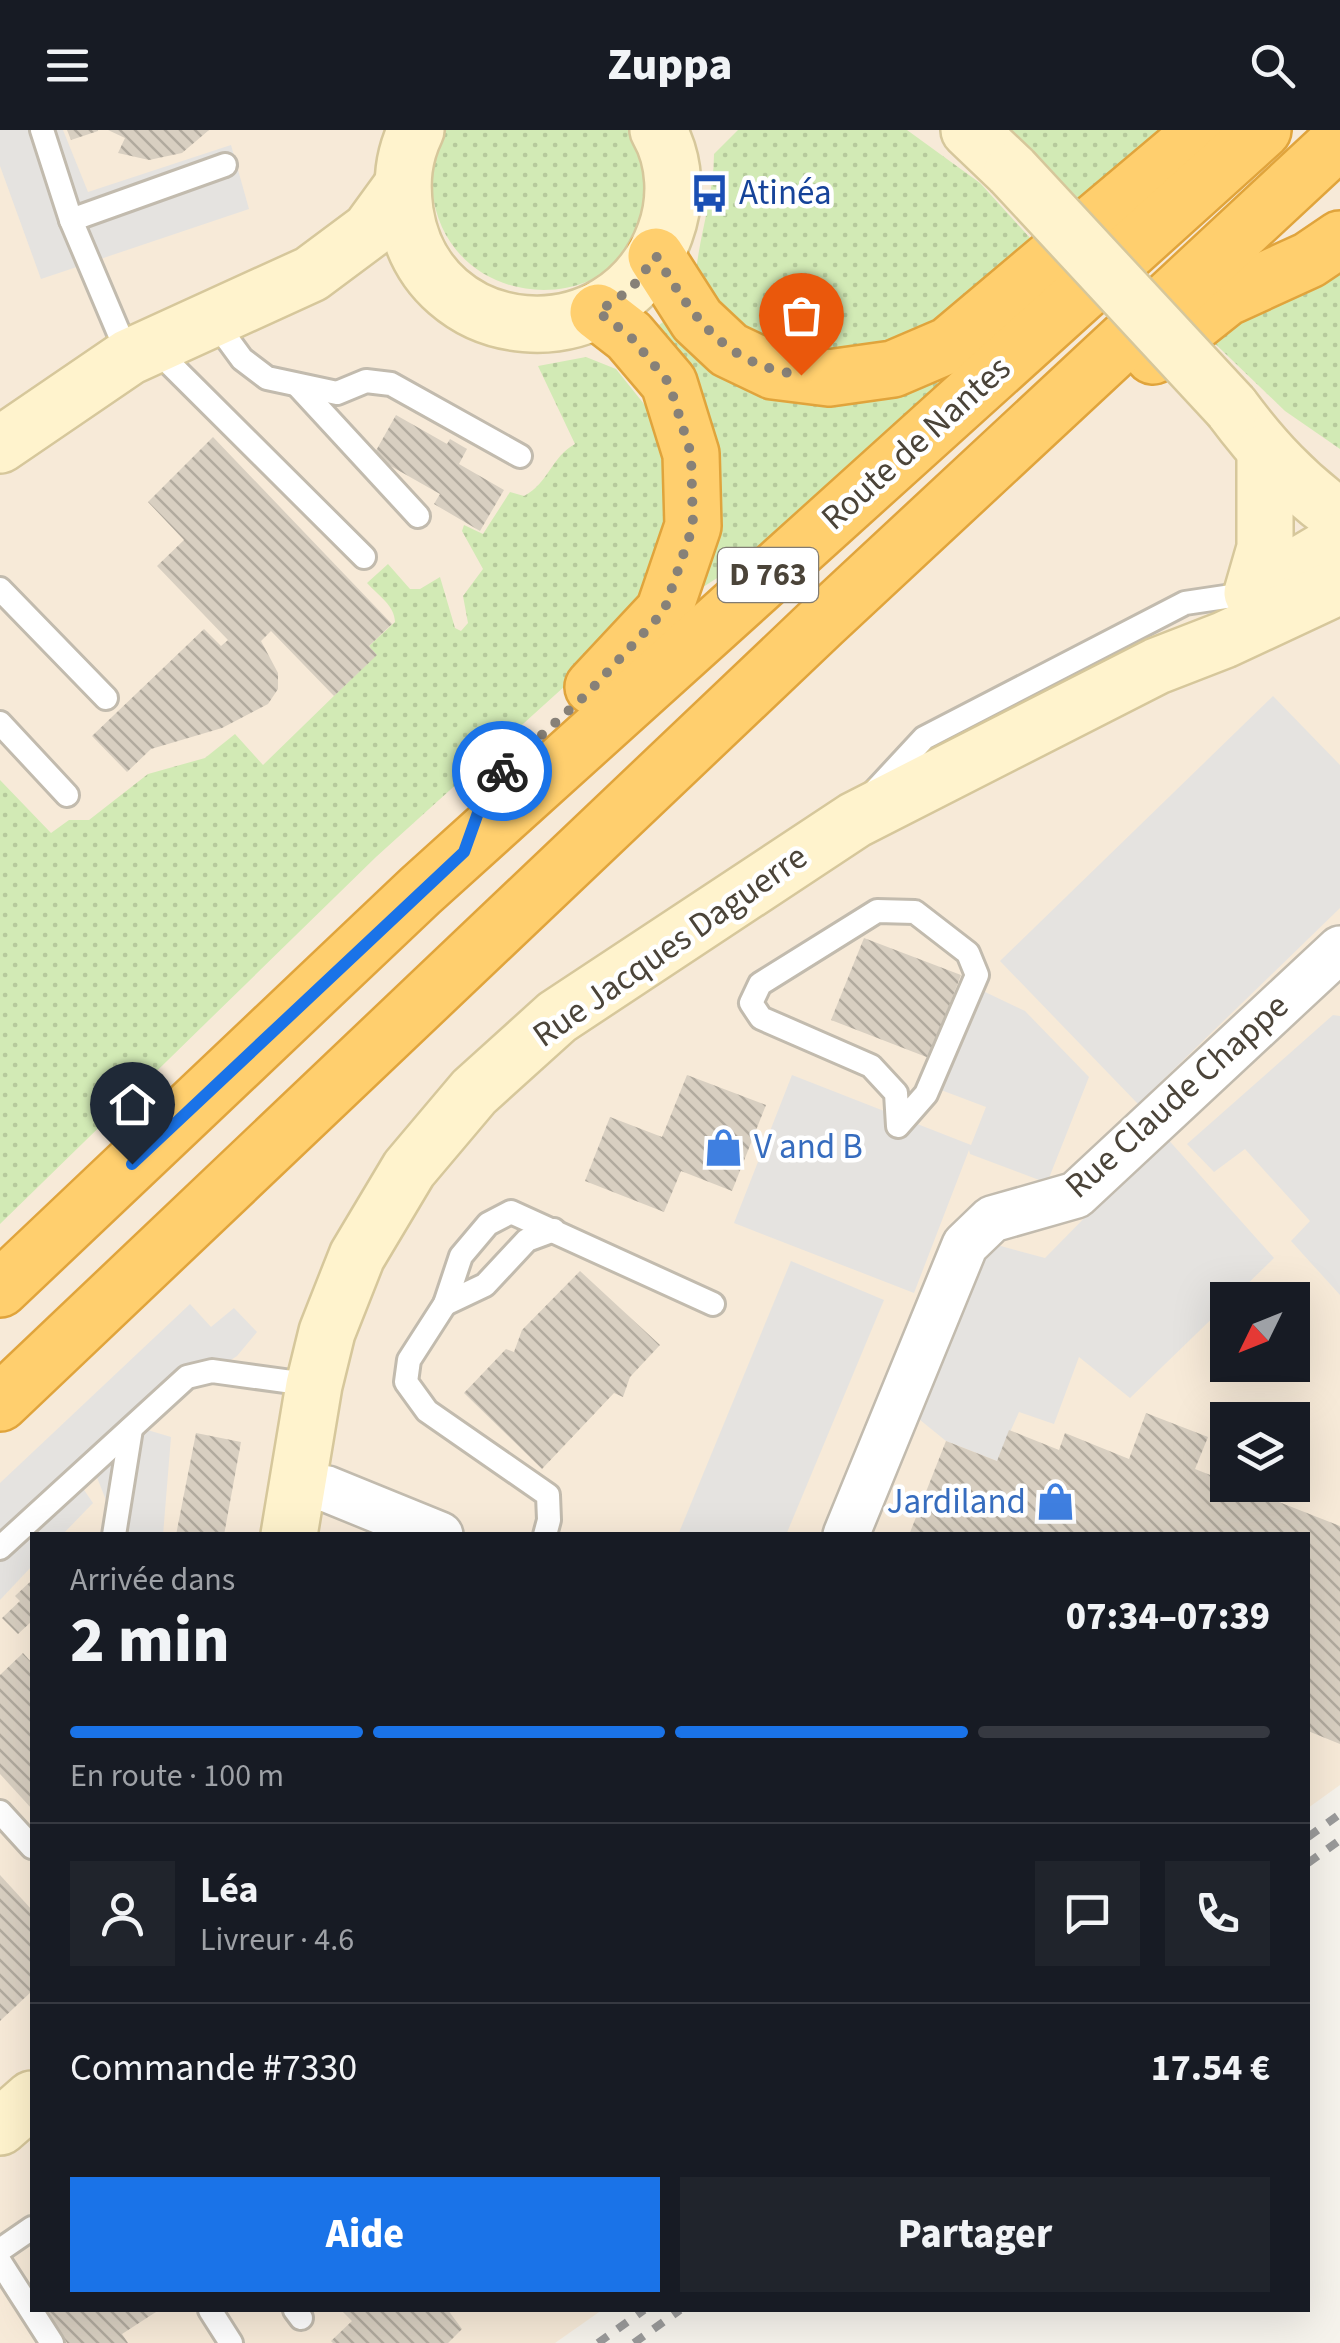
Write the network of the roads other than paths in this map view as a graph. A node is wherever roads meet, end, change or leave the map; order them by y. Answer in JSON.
{"nodes":[{"id":1,"x":42,"y":130,"type":"edge"},
{"id":2,"x":416,"y":130,"type":"edge"},
{"id":3,"x":969,"y":130,"type":"edge"},
{"id":4,"x":1204,"y":130,"type":"edge"},
{"id":5,"x":1263,"y":130,"type":"edge"},
{"id":6,"x":1340,"y":140,"type":"edge"},
{"id":7,"x":678,"y":144,"type":"edge"},
{"id":8,"x":226,"y":165,"type":"dead end"},
{"id":9,"x":402,"y":186,"type":"junction"},
{"id":10,"x":72,"y":220,"type":"junction"},
{"id":11,"x":1340,"y":239,"type":"edge"},
{"id":12,"x":656,"y":256,"type":"junction"},
{"id":13,"x":312,"y":274,"type":"junction"},
{"id":14,"x":430,"y":274,"type":"junction"},
{"id":15,"x":598,"y":312,"type":"junction"},
{"id":16,"x":212,"y":318,"type":"junction"},
{"id":17,"x":140,"y":352,"type":"junction"},
{"id":18,"x":1073,"y":386,"type":"junction"},
{"id":19,"x":299,"y":387,"type":"junction"},
{"id":20,"x":1232,"y":407,"type":"junction"},
{"id":21,"x":0,"y":444,"type":"edge"},
{"id":22,"x":1264,"y":452,"type":"junction"},
{"id":23,"x":520,"y":456,"type":"dead end"},
{"id":24,"x":1340,"y":473,"type":"edge"},
{"id":25,"x":418,"y":516,"type":"dead end"},
{"id":26,"x":1340,"y":516,"type":"edge"},
{"id":27,"x":1340,"y":542,"type":"edge"},
{"id":28,"x":364,"y":557,"type":"dead end"},
{"id":29,"x":1340,"y":586,"type":"edge"},
{"id":30,"x":0,"y":589,"type":"edge"},
{"id":31,"x":1252,"y":593,"type":"junction"},
{"id":32,"x":1157,"y":666,"type":"junction"},
{"id":33,"x":106,"y":698,"type":"dead end"},
{"id":34,"x":0,"y":723,"type":"edge"},
{"id":35,"x":68,"y":794,"type":"dead end"},
{"id":36,"x":855,"y":820,"type":"junction"},
{"id":37,"x":464,"y":852,"type":"junction"},
{"id":38,"x":1340,"y":950,"type":"edge"},
{"id":39,"x":898,"y":1126,"type":"joint"},
{"id":40,"x":554,"y":1230,"type":"junction"},
{"id":41,"x":0,"y":1289,"type":"edge"},
{"id":42,"x":445,"y":1304,"type":"junction"},
{"id":43,"x":713,"y":1304,"type":"dead end"},
{"id":44,"x":314,"y":1385,"type":"junction"},
{"id":45,"x":0,"y":1403,"type":"edge"},
{"id":46,"x":131,"y":1428,"type":"junction"},
{"id":47,"x":294,"y":1509,"type":"edge"},
{"id":48,"x":114,"y":1532,"type":"edge"},
{"id":49,"x":433,"y":1532,"type":"edge"},
{"id":50,"x":545,"y":1532,"type":"edge"},
{"id":51,"x":847,"y":1532,"type":"edge"},
{"id":52,"x":0,"y":1548,"type":"edge"},
{"id":53,"x":0,"y":1812,"type":"edge"},
{"id":54,"x":30,"y":1844,"type":"edge"},
{"id":55,"x":30,"y":2100,"type":"edge"},
{"id":56,"x":0,"y":2127,"type":"edge"},
{"id":57,"x":30,"y":2229,"type":"edge"},
{"id":58,"x":0,"y":2250,"type":"edge"},
{"id":59,"x":0,"y":2262,"type":"edge"},
{"id":60,"x":30,"y":2309,"type":"edge"},
{"id":61,"x":32,"y":2312,"type":"edge"},
{"id":62,"x":211,"y":2312,"type":"edge"},
{"id":63,"x":52,"y":2343,"type":"edge"},
{"id":64,"x":231,"y":2343,"type":"edge"}],
"edges":[{"from":1,"to":10,"type":"lane"},
{"from":2,"to":9,"type":"street"},
{"from":3,"to":20,"type":"street","bridge":true},
{"from":4,"to":12,"type":"highway"},
{"from":5,"to":37,"type":"highway","name":"Route de Nantes","number":"D 763"},
{"from":6,"to":18,"type":"highway","name":"Route de Nantes","number":"D 763"},
{"from":7,"to":12,"type":"street"},
{"from":8,"to":10,"type":"lane"},
{"from":9,"to":13,"type":"street"},
{"from":9,"to":14,"type":"street"},
{"from":10,"to":17,"type":"lane"},
{"from":11,"to":18,"type":"highway"},
{"from":12,"to":15,"type":"street"},
{"from":13,"to":14,"type":"street"},
{"from":13,"to":16,"type":"street"},
{"from":14,"to":15,"type":"street"},
{"from":15,"to":37,"type":"highway"},
{"from":16,"to":17,"type":"street"},
{"from":16,"to":19,"type":"lane"},
{"from":17,"to":21,"type":"street"},
{"from":17,"to":28,"type":"lane"},
{"from":18,"to":45,"type":"highway","name":"Route de Nantes","number":"D 763"},
{"from":19,"to":23,"type":"lane"},
{"from":19,"to":25,"type":"lane"},
{"from":20,"to":22,"type":"street"},
{"from":20,"to":24,"type":"street"},
{"from":22,"to":26,"type":"street"},
{"from":22,"to":31,"type":"street"},
{"from":27,"to":31,"type":"street","name":"Rue Jacques Daguerre"},
{"from":29,"to":32,"type":"street","name":"Rue Jacques Daguerre"},
{"from":30,"to":33,"type":"lane"},
{"from":31,"to":32,"type":"street","name":"Rue Jacques Daguerre"},
{"from":31,"to":36,"type":"lane"},
{"from":32,"to":36,"type":"street","name":"Rue Jacques Daguerre"},
{"from":34,"to":35,"type":"lane"},
{"from":36,"to":44,"type":"street","name":"Rue Jacques Daguerre"},
{"from":37,"to":41,"type":"highway","name":"Route de Nantes","number":"D 763"},
{"from":38,"to":51,"type":"street","name":"Rue Claude Chappe"},
{"from":39,"to":39,"type":"lane"},
{"from":40,"to":42,"type":"lane"},
{"from":40,"to":42,"type":"lane"},
{"from":40,"to":43,"type":"lane"},
{"from":42,"to":50,"type":"lane"},
{"from":44,"to":46,"type":"lane"},
{"from":44,"to":47,"type":"street","name":"Rue Jacques Daguerre"},
{"from":46,"to":48,"type":"lane"},
{"from":46,"to":52,"type":"lane"},
{"from":47,"to":49,"type":"street"},
{"from":53,"to":54,"type":"lane"},
{"from":55,"to":56,"type":"street"},
{"from":57,"to":58,"type":"lane"},
{"from":59,"to":60,"type":"lane"},
{"from":61,"to":63,"type":"lane"},
{"from":62,"to":64,"type":"lane"}]}
